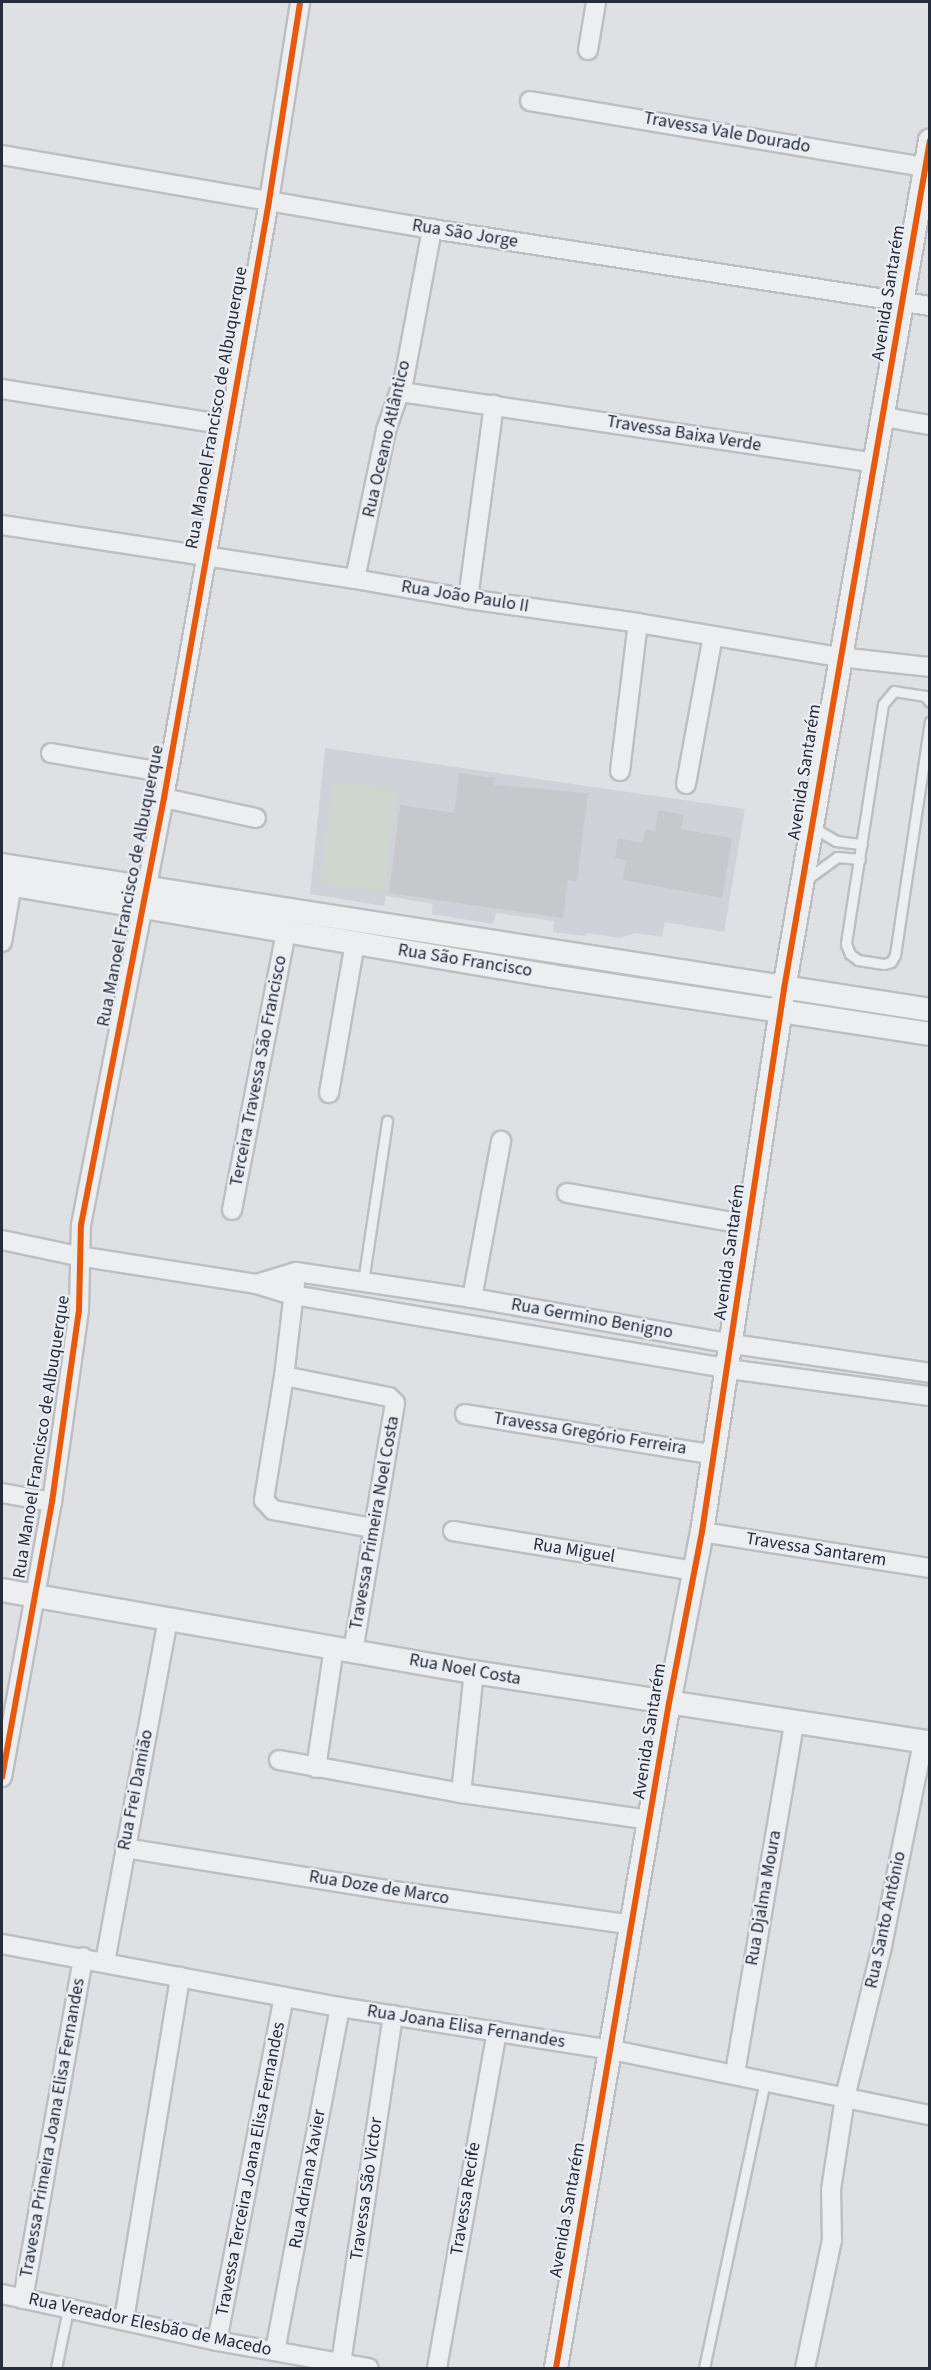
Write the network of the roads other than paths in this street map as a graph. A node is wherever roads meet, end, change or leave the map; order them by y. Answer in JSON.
{"nodes":[{"id":1,"x":300,"y":2,"type":"edge"},
{"id":2,"x":596,"y":2,"type":"edge"},
{"id":3,"x":588,"y":51,"type":"dead end"},
{"id":4,"x":530,"y":101,"type":"dead end"},
{"id":5,"x":930,"y":140,"type":"edge"},
{"id":6,"x":2,"y":155,"type":"edge"},
{"id":7,"x":924,"y":167,"type":"junction"},
{"id":8,"x":269,"y":201,"type":"junction"},
{"id":9,"x":432,"y":229,"type":"junction"},
{"id":10,"x":903,"y":301,"type":"junction"},
{"id":11,"x":930,"y":306,"type":"edge"},
{"id":12,"x":2,"y":389,"type":"edge"},
{"id":13,"x":401,"y":392,"type":"junction"},
{"id":14,"x":494,"y":405,"type":"junction"},
{"id":15,"x":884,"y":417,"type":"junction"},
{"id":16,"x":930,"y":424,"type":"edge"},
{"id":17,"x":228,"y":425,"type":"junction"},
{"id":18,"x":874,"y":463,"type":"junction"},
{"id":19,"x":2,"y":525,"type":"edge"},
{"id":20,"x":205,"y":556,"type":"junction"},
{"id":21,"x":355,"y":579,"type":"junction"},
{"id":22,"x":468,"y":599,"type":"junction"},
{"id":23,"x":638,"y":623,"type":"junction"},
{"id":24,"x":712,"y":636,"type":"junction"},
{"id":25,"x":839,"y":657,"type":"junction"},
{"id":26,"x":930,"y":667,"type":"edge"},
{"id":27,"x":930,"y":702,"type":"edge"},
{"id":28,"x":930,"y":722,"type":"edge"},
{"id":29,"x":51,"y":753,"type":"dead end"},
{"id":30,"x":621,"y":771,"type":"dead end"},
{"id":31,"x":168,"y":773,"type":"junction"},
{"id":32,"x":686,"y":784,"type":"dead end"},
{"id":33,"x":164,"y":798,"type":"junction"},
{"id":34,"x":256,"y":818,"type":"dead end"},
{"id":35,"x":812,"y":827,"type":"junction"},
{"id":36,"x":862,"y":844,"type":"junction"},
{"id":37,"x":860,"y":859,"type":"junction"},
{"id":38,"x":5,"y":877,"type":"edge"},
{"id":39,"x":802,"y":882,"type":"junction"},
{"id":40,"x":144,"y":896,"type":"junction"},
{"id":41,"x":286,"y":932,"type":"junction"},
{"id":42,"x":2,"y":942,"type":"edge"},
{"id":43,"x":355,"y":943,"type":"junction"},
{"id":44,"x":782,"y":1000,"type":"junction"},
{"id":45,"x":930,"y":1010,"type":"edge"},
{"id":46,"x":930,"y":1034,"type":"edge"},
{"id":47,"x":329,"y":1093,"type":"dead end"},
{"id":48,"x":387,"y":1121,"type":"dead end"},
{"id":49,"x":501,"y":1141,"type":"dead end"},
{"id":50,"x":567,"y":1193,"type":"dead end"},
{"id":51,"x":232,"y":1210,"type":"dead end"},
{"id":52,"x":749,"y":1225,"type":"junction"},
{"id":53,"x":2,"y":1240,"type":"edge"},
{"id":54,"x":78,"y":1256,"type":"junction"},
{"id":55,"x":296,"y":1272,"type":"junction"},
{"id":56,"x":363,"y":1282,"type":"junction"},
{"id":57,"x":256,"y":1284,"type":"junction"},
{"id":58,"x":293,"y":1295,"type":"junction"},
{"id":59,"x":472,"y":1298,"type":"junction"},
{"id":60,"x":732,"y":1344,"type":"junction"},
{"id":61,"x":729,"y":1369,"type":"junction"},
{"id":62,"x":930,"y":1373,"type":"edge"},
{"id":63,"x":284,"y":1376,"type":"junction"},
{"id":64,"x":930,"y":1396,"type":"edge"},
{"id":65,"x":465,"y":1414,"type":"dead end"},
{"id":66,"x":715,"y":1455,"type":"junction"},
{"id":67,"x":2,"y":1492,"type":"edge"},
{"id":68,"x":52,"y":1502,"type":"junction"},
{"id":69,"x":372,"y":1528,"type":"junction"},
{"id":70,"x":453,"y":1531,"type":"dead end"},
{"id":71,"x":702,"y":1533,"type":"junction"},
{"id":72,"x":930,"y":1568,"type":"edge"},
{"id":73,"x":694,"y":1571,"type":"junction"},
{"id":74,"x":2,"y":1590,"type":"edge"},
{"id":75,"x":33,"y":1595,"type":"junction"},
{"id":76,"x":168,"y":1619,"type":"junction"},
{"id":77,"x":344,"y":1650,"type":"junction"},
{"id":78,"x":474,"y":1672,"type":"junction"},
{"id":79,"x":669,"y":1703,"type":"junction"},
{"id":80,"x":794,"y":1724,"type":"junction"},
{"id":81,"x":926,"y":1742,"type":"edge"},
{"id":82,"x":279,"y":1760,"type":"dead end"},
{"id":83,"x":316,"y":1768,"type":"junction"},
{"id":84,"x":2,"y":1773,"type":"edge"},
{"id":85,"x":461,"y":1793,"type":"junction"},
{"id":86,"x":651,"y":1820,"type":"junction"},
{"id":87,"x":125,"y":1848,"type":"junction"},
{"id":88,"x":633,"y":1925,"type":"junction"},
{"id":89,"x":2,"y":1944,"type":"edge"},
{"id":90,"x":82,"y":1957,"type":"junction"},
{"id":91,"x":105,"y":1962,"type":"junction"},
{"id":92,"x":180,"y":1977,"type":"junction"},
{"id":93,"x":284,"y":1997,"type":"junction"},
{"id":94,"x":340,"y":2007,"type":"junction"},
{"id":95,"x":393,"y":2015,"type":"junction"},
{"id":96,"x":496,"y":2031,"type":"junction"},
{"id":97,"x":612,"y":2050,"type":"junction"},
{"id":98,"x":735,"y":2073,"type":"junction"},
{"id":99,"x":765,"y":2079,"type":"junction"},
{"id":100,"x":845,"y":2097,"type":"junction"},
{"id":101,"x":930,"y":2115,"type":"edge"},
{"id":102,"x":2,"y":2294,"type":"edge"},
{"id":103,"x":23,"y":2299,"type":"junction"},
{"id":104,"x":68,"y":2309,"type":"junction"},
{"id":105,"x":124,"y":2320,"type":"junction"},
{"id":106,"x":218,"y":2341,"type":"junction"},
{"id":107,"x":275,"y":2351,"type":"junction"},
{"id":108,"x":342,"y":2363,"type":"junction"},
{"id":109,"x":56,"y":2368,"type":"edge"},
{"id":110,"x":369,"y":2368,"type":"edge"},
{"id":111,"x":438,"y":2368,"type":"edge"},
{"id":112,"x":556,"y":2368,"type":"edge"},
{"id":113,"x":704,"y":2368,"type":"edge"},
{"id":114,"x":805,"y":2368,"type":"edge"}],
"edges":[{"from":1,"to":8,"type":"street","name":"Rua Manoel Francisco de Albuquerque"},
{"from":2,"to":3,"type":"street"},
{"from":4,"to":7,"type":"street","name":"Travessa Vale Dourado"},
{"from":5,"to":7,"type":"street","name":"Avenida Santarém"},
{"from":6,"to":8,"type":"street","name":"Rua São Jorge"},
{"from":7,"to":10,"type":"street","name":"Avenida Santarém"},
{"from":8,"to":9,"type":"street","name":"Rua São Jorge"},
{"from":8,"to":17,"type":"street","name":"Rua Manoel Francisco de Albuquerque"},
{"from":9,"to":10,"type":"street","name":"Rua São Jorge"},
{"from":9,"to":13,"type":"street","name":"Rua Oceano Atlântico"},
{"from":10,"to":11,"type":"street","name":"Rua São Jorge"},
{"from":10,"to":15,"type":"street","name":"Avenida Santarém"},
{"from":12,"to":17,"type":"street"},
{"from":13,"to":14,"type":"street","name":"Travessa Baixa Verde"},
{"from":13,"to":21,"type":"street","name":"Rua Oceano Atlântico"},
{"from":14,"to":18,"type":"street","name":"Travessa Baixa Verde"},
{"from":14,"to":22,"type":"street"},
{"from":15,"to":16,"type":"street"},
{"from":15,"to":18,"type":"street","name":"Avenida Santarém"},
{"from":17,"to":20,"type":"street","name":"Rua Manoel Francisco de Albuquerque"},
{"from":18,"to":25,"type":"street","name":"Avenida Santarém"},
{"from":19,"to":20,"type":"street","name":"Rua João Paulo II"},
{"from":20,"to":21,"type":"street","name":"Rua João Paulo II"},
{"from":20,"to":31,"type":"street","name":"Rua Manoel Francisco de Albuquerque"},
{"from":21,"to":22,"type":"street","name":"Rua João Paulo II"},
{"from":22,"to":23,"type":"street","name":"Rua João Paulo II"},
{"from":23,"to":24,"type":"street","name":"Rua João Paulo II"},
{"from":23,"to":30,"type":"street"},
{"from":24,"to":25,"type":"street","name":"Rua João Paulo II"},
{"from":24,"to":32,"type":"street"},
{"from":25,"to":26,"type":"street","name":"Rua João Paulo II"},
{"from":25,"to":35,"type":"street","name":"Avenida Santarém"},
{"from":27,"to":36,"type":"lane"},
{"from":28,"to":37,"type":"lane"},
{"from":29,"to":31,"type":"street"},
{"from":31,"to":33,"type":"street","name":"Rua Manoel Francisco de Albuquerque"},
{"from":33,"to":34,"type":"street"},
{"from":33,"to":40,"type":"street","name":"Rua Manoel Francisco de Albuquerque"},
{"from":35,"to":36,"type":"lane"},
{"from":35,"to":39,"type":"street","name":"Avenida Santarém"},
{"from":36,"to":37,"type":"lane"},
{"from":37,"to":39,"type":"lane"},
{"from":38,"to":40,"type":"street","name":"Rua São Francisco"},
{"from":38,"to":42,"type":"street"},
{"from":39,"to":44,"type":"street","name":"Avenida Santarém"},
{"from":40,"to":41,"type":"street","name":"Rua São Francisco"},
{"from":40,"to":44,"type":"street","name":"Rua São Francisco"},
{"from":40,"to":54,"type":"street","name":"Rua Manoel Francisco de Albuquerque"},
{"from":41,"to":43,"type":"street","name":"Rua São Francisco"},
{"from":41,"to":51,"type":"street","name":"Terceira Travessa São Francisco"},
{"from":43,"to":44,"type":"street","name":"Rua São Francisco"},
{"from":43,"to":47,"type":"street"},
{"from":44,"to":45,"type":"street","name":"Rua São Francisco"},
{"from":44,"to":46,"type":"street","name":"Rua São Francisco"},
{"from":44,"to":52,"type":"street","name":"Avenida Santarém"},
{"from":48,"to":56,"type":"lane"},
{"from":49,"to":59,"type":"street"},
{"from":50,"to":52,"type":"street"},
{"from":52,"to":60,"type":"street","name":"Avenida Santarém"},
{"from":53,"to":54,"type":"street","name":"Rua Germino Benigno"},
{"from":54,"to":57,"type":"street","name":"Rua Germino Benigno"},
{"from":54,"to":68,"type":"street","name":"Rua Manoel Francisco de Albuquerque"},
{"from":55,"to":56,"type":"street","name":"Rua Germino Benigno"},
{"from":55,"to":57,"type":"street","name":"Rua Germino Benigno"},
{"from":55,"to":58,"type":"street"},
{"from":56,"to":59,"type":"street","name":"Rua Germino Benigno"},
{"from":57,"to":58,"type":"street","name":"Rua Germino Benigno"},
{"from":58,"to":61,"type":"street","name":"Rua Germino Benigno"},
{"from":58,"to":63,"type":"street"},
{"from":59,"to":60,"type":"street","name":"Rua Germino Benigno"},
{"from":60,"to":61,"type":"street","name":"Avenida Santarém"},
{"from":60,"to":62,"type":"street","name":"Rua Germino Benigno"},
{"from":61,"to":64,"type":"street","name":"Rua Germino Benigno"},
{"from":61,"to":66,"type":"street","name":"Avenida Santarém"},
{"from":63,"to":69,"type":"street"},
{"from":63,"to":69,"type":"street","name":"Travessa Primeira Noel Costa"},
{"from":65,"to":66,"type":"street","name":"Travessa Gregório Ferreira"},
{"from":66,"to":71,"type":"street","name":"Avenida Santarém"},
{"from":67,"to":68,"type":"street"},
{"from":68,"to":75,"type":"street","name":"Rua Manoel Francisco de Albuquerque"},
{"from":69,"to":77,"type":"street","name":"Travessa Primeira Noel Costa"},
{"from":70,"to":73,"type":"street","name":"Rua Miguel"},
{"from":71,"to":72,"type":"street","name":"Travessa Santarem"},
{"from":71,"to":73,"type":"street","name":"Avenida Santarém"},
{"from":73,"to":79,"type":"street","name":"Avenida Santarém"},
{"from":74,"to":75,"type":"street","name":"Rua Noel Costa"},
{"from":75,"to":76,"type":"street","name":"Rua Noel Costa"},
{"from":75,"to":84,"type":"street","name":"Rua Manoel Francisco de Albuquerque"},
{"from":76,"to":77,"type":"street","name":"Rua Noel Costa"},
{"from":76,"to":87,"type":"street","name":"Rua Frei Damião"},
{"from":77,"to":78,"type":"street","name":"Rua Noel Costa"},
{"from":77,"to":83,"type":"street","name":"Travessa Primeira Noel Costa"},
{"from":78,"to":79,"type":"street","name":"Rua Noel Costa"},
{"from":78,"to":85,"type":"street"},
{"from":79,"to":80,"type":"street","name":"Rua Noel Costa"},
{"from":79,"to":86,"type":"street","name":"Avenida Santarém"},
{"from":80,"to":81,"type":"street","name":"Rua Noel Costa"},
{"from":80,"to":98,"type":"street","name":"Rua Djalma Moura"},
{"from":81,"to":100,"type":"street","name":"Rua Santo Antônio"},
{"from":82,"to":83,"type":"street"},
{"from":83,"to":85,"type":"street"},
{"from":85,"to":86,"type":"street"},
{"from":86,"to":88,"type":"street","name":"Avenida Santarém"},
{"from":87,"to":88,"type":"street","name":"Rua Doze de Marco"},
{"from":87,"to":91,"type":"street","name":"Rua Frei Damião"},
{"from":88,"to":97,"type":"street","name":"Avenida Santarém"},
{"from":89,"to":90,"type":"street","name":"Rua Joana Elisa Fernandes"},
{"from":90,"to":91,"type":"street","name":"Rua Joana Elisa Fernandes"},
{"from":90,"to":103,"type":"street","name":"Travessa Primeira Joana Elisa Fernandes"},
{"from":91,"to":92,"type":"street","name":"Rua Joana Elisa Fernandes"},
{"from":92,"to":93,"type":"street","name":"Rua Joana Elisa Fernandes"},
{"from":92,"to":105,"type":"street"},
{"from":93,"to":94,"type":"street","name":"Rua Joana Elisa Fernandes"},
{"from":93,"to":106,"type":"street","name":"Travessa Terceira Joana Elisa Fernandes"},
{"from":94,"to":95,"type":"street","name":"Rua Joana Elisa Fernandes"},
{"from":94,"to":107,"type":"street","name":"Rua Adriana Xavier"},
{"from":95,"to":96,"type":"street","name":"Rua Joana Elisa Fernandes"},
{"from":95,"to":108,"type":"street","name":"Travessa São Victor"},
{"from":96,"to":97,"type":"street","name":"Rua Joana Elisa Fernandes"},
{"from":96,"to":111,"type":"street","name":"Travessa Recife"},
{"from":97,"to":98,"type":"street","name":"Rua Joana Elisa Fernandes"},
{"from":97,"to":112,"type":"street","name":"Avenida Santarém"},
{"from":98,"to":99,"type":"street","name":"Rua Joana Elisa Fernandes"},
{"from":99,"to":100,"type":"street","name":"Rua Joana Elisa Fernandes"},
{"from":99,"to":113,"type":"lane"},
{"from":100,"to":101,"type":"street","name":"Rua Joana Elisa Fernandes"},
{"from":100,"to":114,"type":"street","name":"Rua Santo Antônio"},
{"from":102,"to":103,"type":"street","name":"Rua Vereador Elesbão de Macedo"},
{"from":103,"to":104,"type":"street","name":"Rua Vereador Elesbão de Macedo"},
{"from":104,"to":105,"type":"street","name":"Rua Vereador Elesbão de Macedo"},
{"from":104,"to":109,"type":"lane"},
{"from":105,"to":106,"type":"street","name":"Rua Vereador Elesbão de Macedo"},
{"from":106,"to":107,"type":"street","name":"Rua Vereador Elesbão de Macedo"},
{"from":107,"to":108,"type":"street","name":"Rua Vereador Elesbão de Macedo"},
{"from":108,"to":110,"type":"street","name":"Rua Vereador Elesbão de Macedo"}]}
